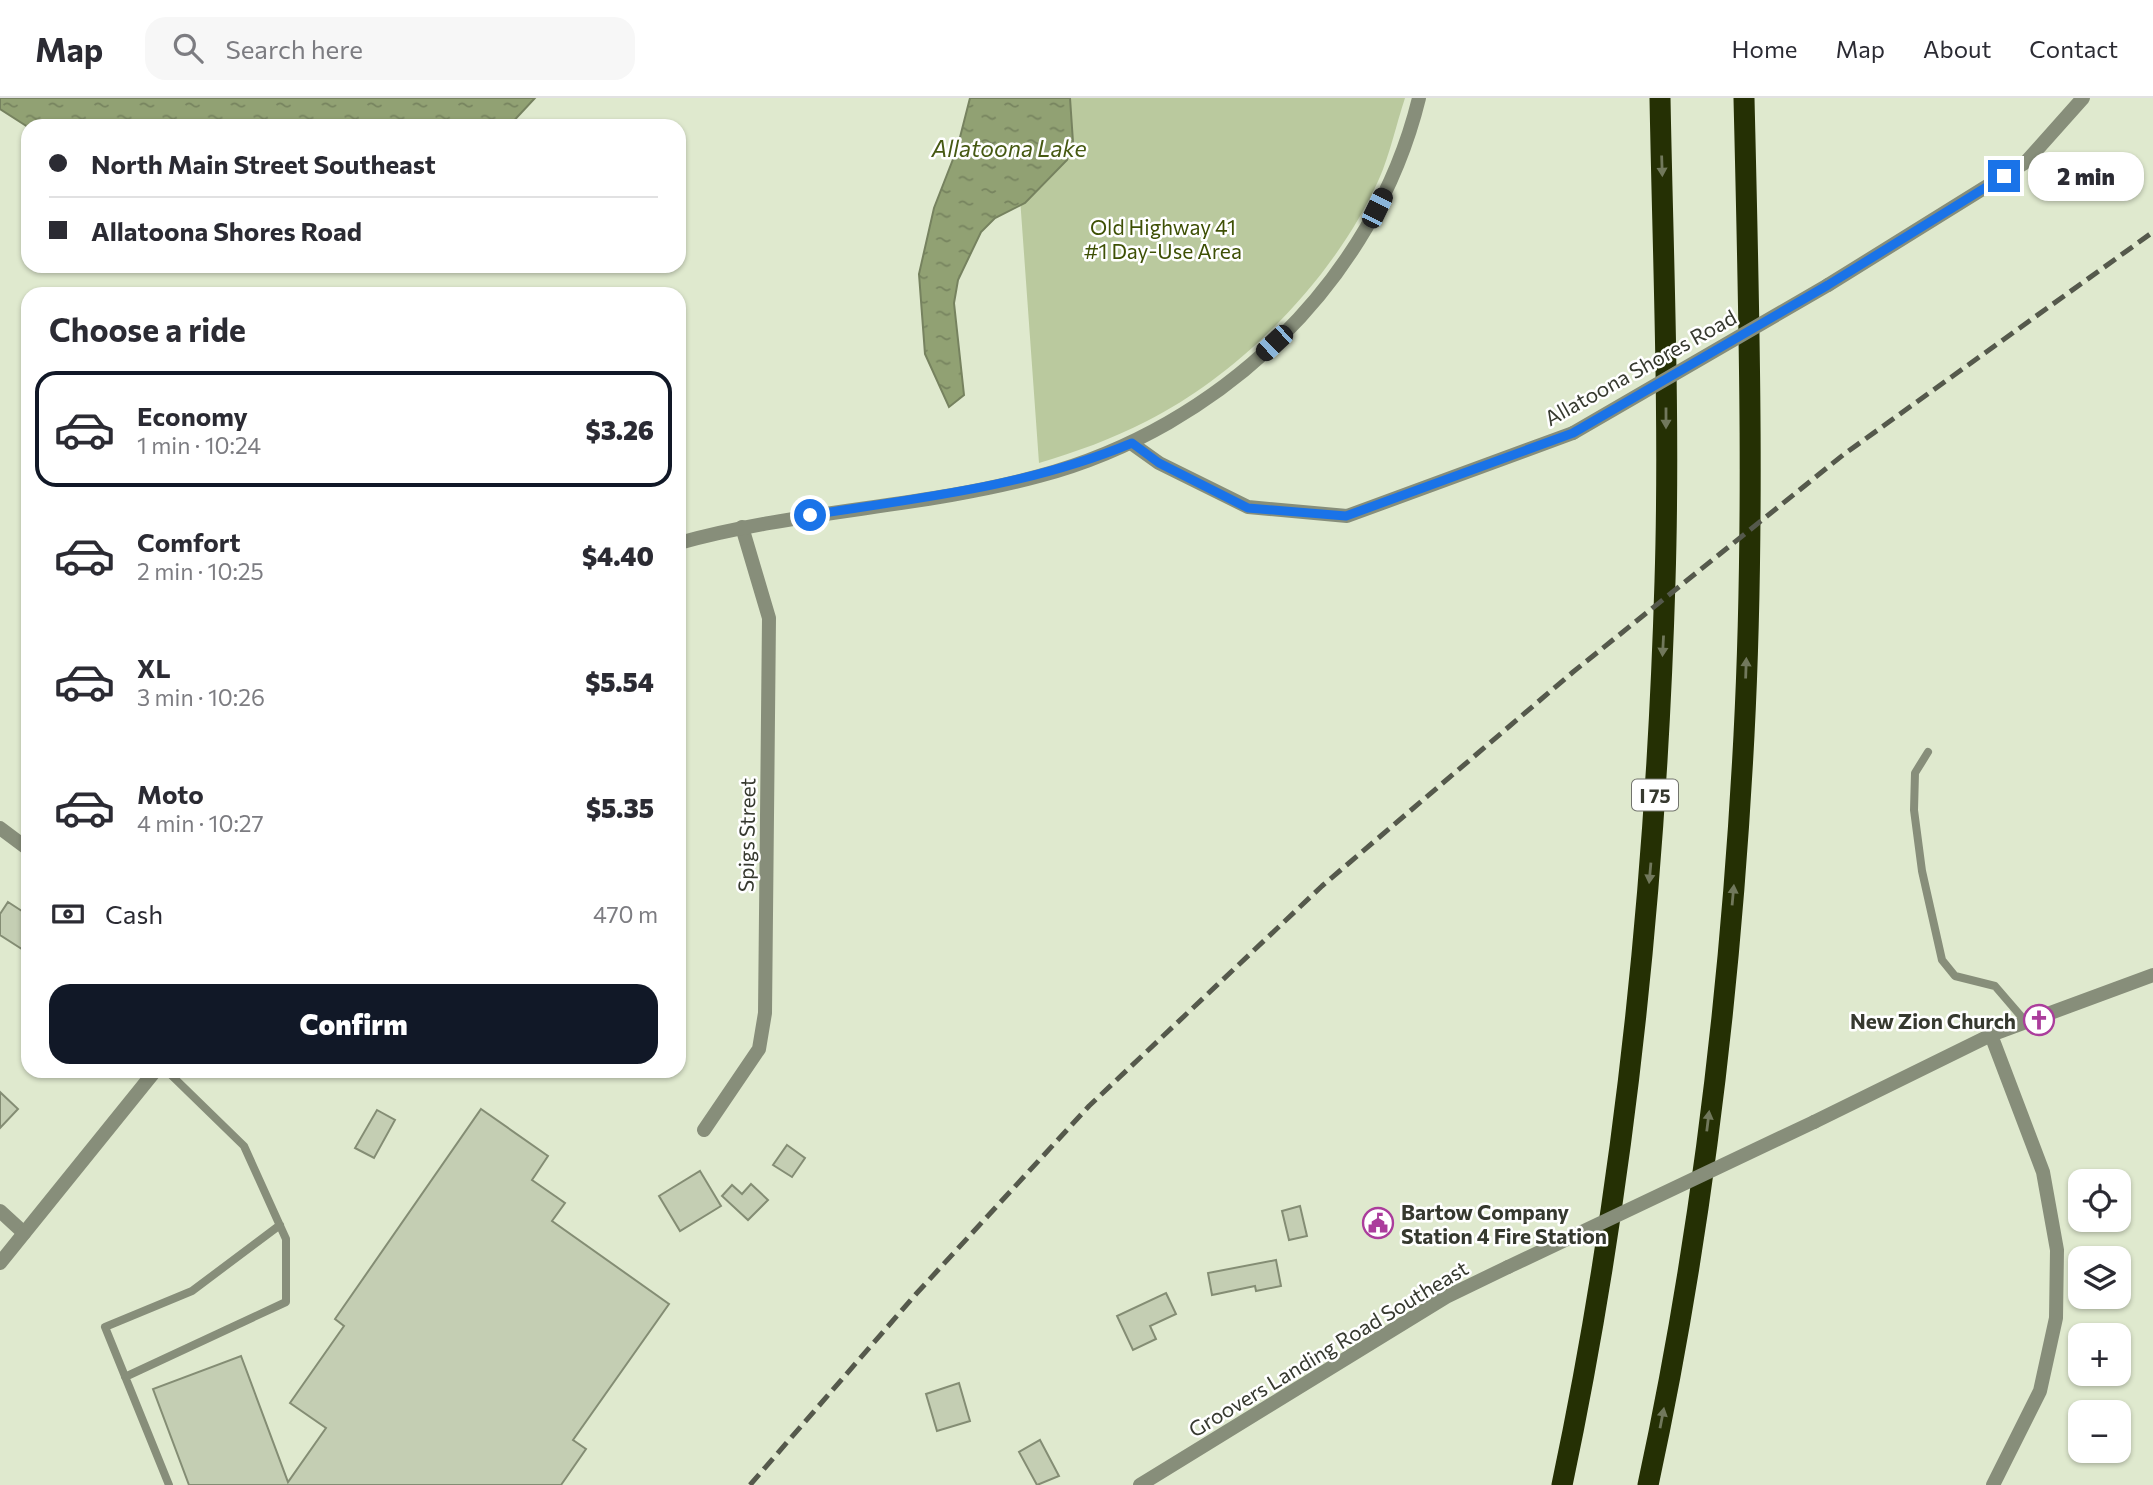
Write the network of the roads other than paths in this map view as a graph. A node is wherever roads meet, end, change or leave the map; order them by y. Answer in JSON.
{"nodes":[{"id":1,"x":1419,"y":98,"type":"edge"},
{"id":2,"x":1660,"y":98,"type":"edge"},
{"id":3,"x":1744,"y":98,"type":"edge"},
{"id":4,"x":2083,"y":98,"type":"edge"},
{"id":5,"x":1132,"y":443,"type":"junction"},
{"id":6,"x":742,"y":527,"type":"junction"},
{"id":7,"x":686,"y":541,"type":"edge"},
{"id":8,"x":1928,"y":752,"type":"dead end"},
{"id":9,"x":0,"y":828,"type":"edge"},
{"id":10,"x":21,"y":844,"type":"edge"},
{"id":11,"x":2153,"y":975,"type":"edge"},
{"id":12,"x":2026,"y":1022,"type":"junction"},
{"id":13,"x":1991,"y":1035,"type":"junction"},
{"id":14,"x":149,"y":1078,"type":"edge"},
{"id":15,"x":174,"y":1078,"type":"edge"},
{"id":16,"x":704,"y":1130,"type":"dead end"},
{"id":17,"x":0,"y":1211,"type":"edge"},
{"id":18,"x":280,"y":1226,"type":"junction"},
{"id":19,"x":24,"y":1233,"type":"junction"},
{"id":20,"x":0,"y":1263,"type":"edge"},
{"id":21,"x":125,"y":1377,"type":"junction"},
{"id":22,"x":169,"y":1485,"type":"edge"},
{"id":23,"x":1140,"y":1485,"type":"edge"},
{"id":24,"x":1562,"y":1485,"type":"edge"},
{"id":25,"x":1648,"y":1485,"type":"edge"},
{"id":26,"x":1993,"y":1485,"type":"edge"}],
"edges":[{"from":1,"to":5,"type":"street"},
{"from":2,"to":24,"type":"highway","number":"I 75","one_way":true},
{"from":25,"to":3,"type":"highway","one_way":true},
{"from":4,"to":5,"type":"street","name":"Allatoona Shores Road","bridge":true},
{"from":5,"to":6,"type":"street"},
{"from":6,"to":7,"type":"street"},
{"from":6,"to":16,"type":"street","name":"Spigs Street"},
{"from":8,"to":12,"type":"lane"},
{"from":9,"to":10,"type":"street"},
{"from":11,"to":12,"type":"street","name":"Groovers Landing Road Southeast"},
{"from":12,"to":13,"type":"street","name":"Groovers Landing Road Southeast"},
{"from":13,"to":23,"type":"street","name":"Groovers Landing Road Southeast","bridge":true},
{"from":13,"to":26,"type":"street"},
{"from":14,"to":19,"type":"street"},
{"from":15,"to":18,"type":"lane"},
{"from":17,"to":19,"type":"street"},
{"from":18,"to":21,"type":"lane"},
{"from":18,"to":21,"type":"lane"},
{"from":19,"to":20,"type":"street"},
{"from":21,"to":22,"type":"lane"}]}
